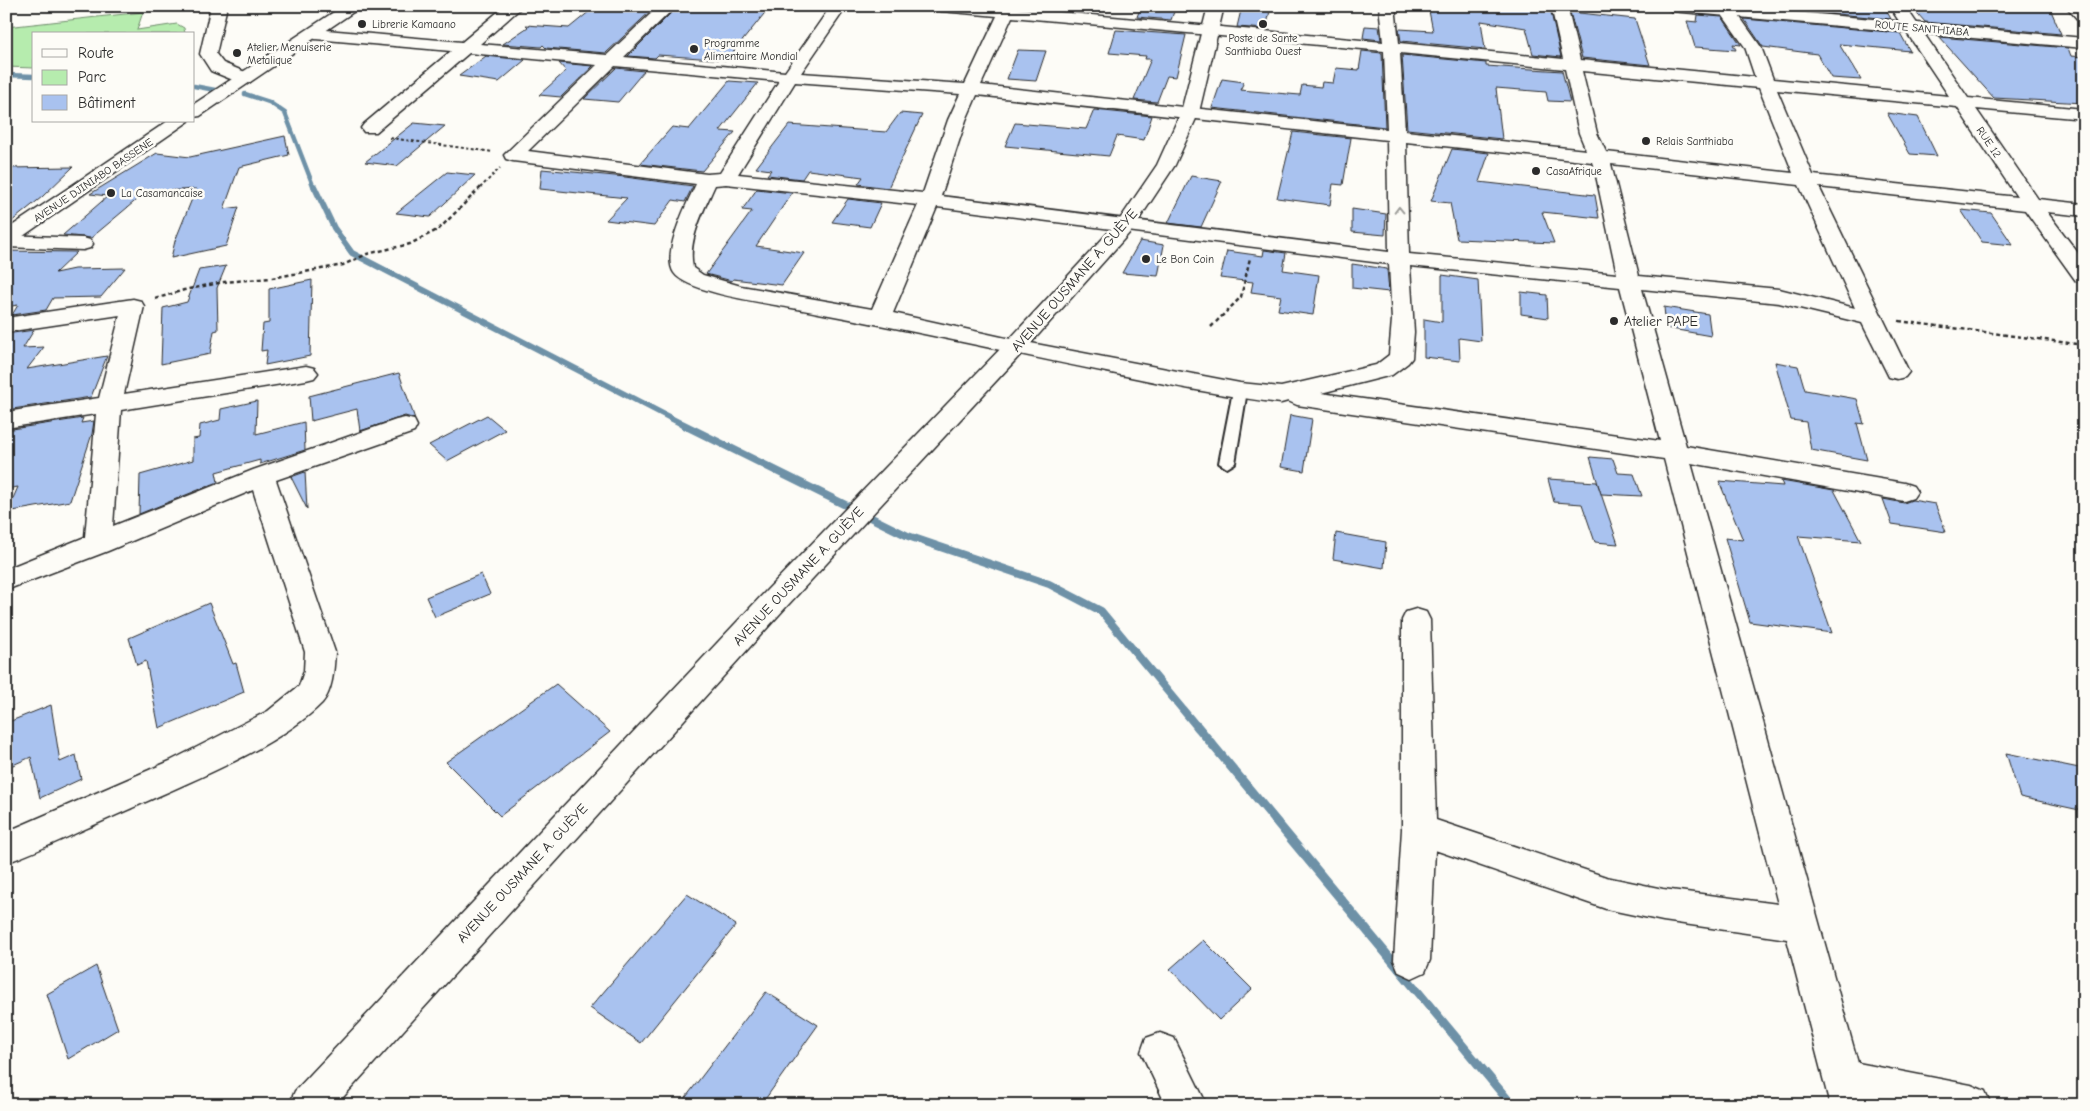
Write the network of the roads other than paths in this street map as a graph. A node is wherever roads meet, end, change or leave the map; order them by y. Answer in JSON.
{"nodes":[{"id":1,"x":219,"y":6,"type":"edge"},
{"id":2,"x":354,"y":6,"type":"edge"},
{"id":3,"x":515,"y":6,"type":"edge"},
{"id":4,"x":668,"y":6,"type":"edge"},
{"id":5,"x":839,"y":6,"type":"edge"},
{"id":6,"x":941,"y":6,"type":"edge"},
{"id":7,"x":1216,"y":6,"type":"edge"},
{"id":8,"x":1387,"y":6,"type":"edge"},
{"id":9,"x":1559,"y":6,"type":"edge"},
{"id":10,"x":1671,"y":6,"type":"edge"},
{"id":11,"x":1897,"y":6,"type":"edge"},
{"id":12,"x":2074,"y":6,"type":"edge"},
{"id":13,"x":1008,"y":9,"type":"edge"},
{"id":14,"x":1726,"y":9,"type":"edge"},
{"id":15,"x":2084,"y":17,"type":"edge"},
{"id":16,"x":1910,"y":27,"type":"junction"},
{"id":17,"x":1212,"y":30,"type":"junction"},
{"id":18,"x":316,"y":34,"type":"junction"},
{"id":19,"x":2084,"y":43,"type":"edge"},
{"id":20,"x":1393,"y":47,"type":"junction"},
{"id":21,"x":466,"y":48,"type":"junction"},
{"id":22,"x":612,"y":60,"type":"junction"},
{"id":23,"x":1573,"y":65,"type":"junction"},
{"id":24,"x":790,"y":77,"type":"junction"},
{"id":25,"x":244,"y":78,"type":"junction"},
{"id":26,"x":1766,"y":84,"type":"junction"},
{"id":27,"x":970,"y":89,"type":"junction"},
{"id":28,"x":1963,"y":103,"type":"junction"},
{"id":29,"x":195,"y":111,"type":"edge"},
{"id":30,"x":1190,"y":112,"type":"junction"},
{"id":31,"x":2084,"y":114,"type":"edge"},
{"id":32,"x":179,"y":122,"type":"edge"},
{"id":33,"x":370,"y":128,"type":"road end"},
{"id":34,"x":1397,"y":136,"type":"junction"},
{"id":35,"x":1600,"y":156,"type":"junction"},
{"id":36,"x":1805,"y":178,"type":"junction"},
{"id":37,"x":716,"y":179,"type":"junction"},
{"id":38,"x":930,"y":200,"type":"junction"},
{"id":39,"x":2032,"y":205,"type":"junction"},
{"id":40,"x":2084,"y":210,"type":"edge"},
{"id":41,"x":1125,"y":226,"type":"junction"},
{"id":42,"x":6,"y":240,"type":"edge"},
{"id":43,"x":83,"y":244,"type":"dead end"},
{"id":44,"x":1399,"y":259,"type":"junction"},
{"id":45,"x":2084,"y":276,"type":"edge"},
{"id":46,"x":1629,"y":281,"type":"junction"},
{"id":47,"x":880,"y":317,"type":"junction"},
{"id":48,"x":1871,"y":318,"type":"junction"},
{"id":49,"x":6,"y":325,"type":"edge"},
{"id":50,"x":1016,"y":347,"type":"junction"},
{"id":51,"x":1897,"y":372,"type":"dead end"},
{"id":52,"x":306,"y":373,"type":"dead end"},
{"id":53,"x":1240,"y":391,"type":"junction"},
{"id":54,"x":1281,"y":395,"type":"junction"},
{"id":55,"x":109,"y":406,"type":"junction"},
{"id":56,"x":6,"y":420,"type":"edge"},
{"id":57,"x":405,"y":426,"type":"dead end"},
{"id":58,"x":1674,"y":452,"type":"junction"},
{"id":59,"x":1227,"y":463,"type":"dead end"},
{"id":60,"x":262,"y":476,"type":"junction"},
{"id":61,"x":1904,"y":492,"type":"dead end"},
{"id":62,"x":98,"y":544,"type":"junction"},
{"id":63,"x":6,"y":580,"type":"edge"},
{"id":64,"x":1416,"y":620,"type":"dead end"},
{"id":65,"x":1418,"y":829,"type":"junction"},
{"id":66,"x":6,"y":848,"type":"edge"},
{"id":67,"x":1802,"y":924,"type":"junction"},
{"id":68,"x":1412,"y":960,"type":"dead end"},
{"id":69,"x":1160,"y":1052,"type":"dead end"},
{"id":70,"x":1847,"y":1092,"type":"edge"},
{"id":71,"x":309,"y":1099,"type":"edge"},
{"id":72,"x":1187,"y":1105,"type":"edge"},
{"id":73,"x":1971,"y":1105,"type":"edge"}],
"edges":[{"from":1,"to":25,"type":"street"},
{"from":2,"to":18,"type":"street"},
{"from":3,"to":21,"type":"street"},
{"from":4,"to":22,"type":"street"},
{"from":5,"to":24,"type":"street"},
{"from":6,"to":13,"type":"street"},
{"from":7,"to":17,"type":"street","name":"AVENUE OUSMANE A. GUÈYE"},
{"from":8,"to":20,"type":"street"},
{"from":9,"to":23,"type":"street"},
{"from":10,"to":14,"type":"street","name":"ROUTE SANTHIABA"},
{"from":11,"to":16,"type":"street","name":"RUE 12"},
{"from":12,"to":15,"type":"street"},
{"from":13,"to":17,"type":"street"},
{"from":13,"to":27,"type":"street"},
{"from":14,"to":16,"type":"street","name":"ROUTE SANTHIABA"},
{"from":14,"to":26,"type":"street"},
{"from":16,"to":19,"type":"street","name":"ROUTE SANTHIABA"},
{"from":16,"to":28,"type":"street","name":"RUE 12"},
{"from":17,"to":20,"type":"street"},
{"from":17,"to":30,"type":"street","name":"AVENUE OUSMANE A. GUÈYE"},
{"from":18,"to":21,"type":"street"},
{"from":18,"to":25,"type":"street"},
{"from":20,"to":23,"type":"street"},
{"from":20,"to":34,"type":"street"},
{"from":21,"to":22,"type":"street"},
{"from":21,"to":33,"type":"street"},
{"from":22,"to":24,"type":"street"},
{"from":22,"to":37,"type":"street"},
{"from":23,"to":26,"type":"street"},
{"from":23,"to":35,"type":"street"},
{"from":24,"to":27,"type":"street"},
{"from":24,"to":37,"type":"street"},
{"from":25,"to":29,"type":"street"},
{"from":26,"to":28,"type":"street"},
{"from":26,"to":36,"type":"street"},
{"from":27,"to":30,"type":"street"},
{"from":27,"to":38,"type":"street"},
{"from":28,"to":31,"type":"street"},
{"from":28,"to":39,"type":"street","name":"RUE 12"},
{"from":30,"to":34,"type":"street"},
{"from":30,"to":41,"type":"street","name":"AVENUE OUSMANE A. GUÈYE"},
{"from":32,"to":42,"type":"street","name":"AVENUE DJINIABO BASSENE"},
{"from":34,"to":35,"type":"street"},
{"from":44,"to":34,"type":"street","one_way":true},
{"from":35,"to":36,"type":"street"},
{"from":35,"to":46,"type":"street"},
{"from":36,"to":39,"type":"street"},
{"from":36,"to":48,"type":"street"},
{"from":37,"to":38,"type":"street"},
{"from":37,"to":47,"type":"street"},
{"from":38,"to":41,"type":"street"},
{"from":38,"to":47,"type":"street"},
{"from":39,"to":40,"type":"street"},
{"from":39,"to":45,"type":"street","name":"RUE 12"},
{"from":41,"to":44,"type":"street"},
{"from":41,"to":50,"type":"street","name":"AVENUE OUSMANE A. GUÈYE"},
{"from":42,"to":43,"type":"street"},
{"from":44,"to":46,"type":"street"},
{"from":44,"to":54,"type":"street"},
{"from":46,"to":48,"type":"street"},
{"from":46,"to":58,"type":"street"},
{"from":47,"to":50,"type":"street"},
{"from":48,"to":51,"type":"street"},
{"from":49,"to":55,"type":"street"},
{"from":50,"to":53,"type":"street"},
{"from":50,"to":71,"type":"street","name":"AVENUE OUSMANE A. GUÈYE"},
{"from":52,"to":55,"type":"street"},
{"from":53,"to":54,"type":"street"},
{"from":53,"to":59,"type":"lane"},
{"from":54,"to":58,"type":"street"},
{"from":55,"to":56,"type":"street"},
{"from":55,"to":62,"type":"street"},
{"from":57,"to":60,"type":"street"},
{"from":58,"to":61,"type":"street"},
{"from":58,"to":67,"type":"street"},
{"from":60,"to":62,"type":"street"},
{"from":60,"to":66,"type":"street"},
{"from":62,"to":63,"type":"street"},
{"from":64,"to":65,"type":"street"},
{"from":65,"to":67,"type":"street"},
{"from":65,"to":68,"type":"street"},
{"from":67,"to":70,"type":"street"},
{"from":69,"to":72,"type":"street"},
{"from":70,"to":73,"type":"street"}]}
